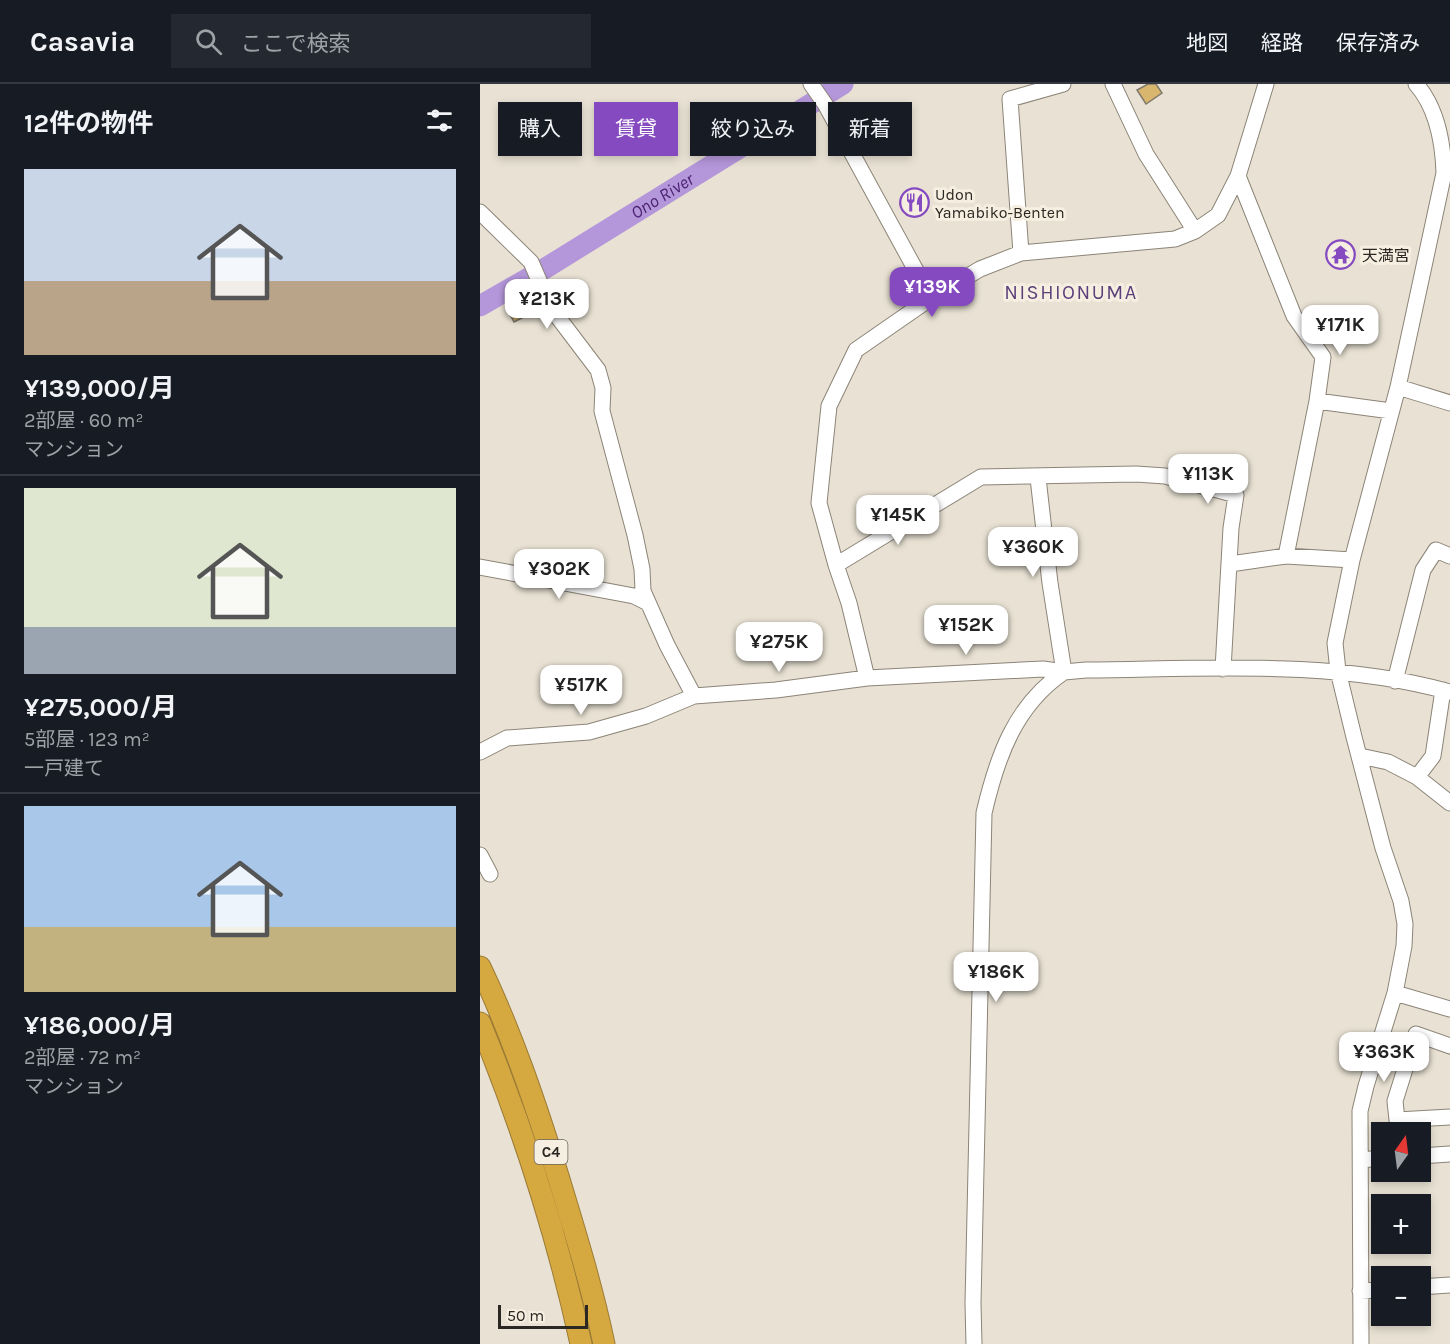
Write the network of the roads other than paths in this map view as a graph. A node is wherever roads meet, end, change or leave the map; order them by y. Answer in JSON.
{"nodes":[{"id":1,"x":1064,"y":84,"type":"edge"},
{"id":2,"x":1113,"y":84,"type":"edge"},
{"id":3,"x":1266,"y":84,"type":"edge"},
{"id":4,"x":1416,"y":84,"type":"edge"},
{"id":5,"x":813,"y":86,"type":"edge"},
{"id":6,"x":1238,"y":176,"type":"junction"},
{"id":7,"x":480,"y":212,"type":"edge"},
{"id":8,"x":1196,"y":231,"type":"junction"},
{"id":9,"x":1021,"y":254,"type":"junction"},
{"id":10,"x":931,"y":298,"type":"junction"},
{"id":11,"x":1398,"y":387,"type":"junction"},
{"id":12,"x":1317,"y":401,"type":"junction"},
{"id":13,"x":1450,"y":403,"type":"edge"},
{"id":14,"x":1391,"y":411,"type":"junction"},
{"id":15,"x":1038,"y":478,"type":"junction"},
{"id":16,"x":1286,"y":556,"type":"junction"},
{"id":17,"x":1450,"y":556,"type":"edge"},
{"id":18,"x":1352,"y":560,"type":"junction"},
{"id":19,"x":1230,"y":564,"type":"junction"},
{"id":20,"x":836,"y":565,"type":"junction"},
{"id":21,"x":480,"y":567,"type":"edge"},
{"id":22,"x":648,"y":603,"type":"junction"},
{"id":23,"x":1223,"y":669,"type":"junction"},
{"id":24,"x":1338,"y":671,"type":"junction"},
{"id":25,"x":1064,"y":672,"type":"junction"},
{"id":26,"x":867,"y":678,"type":"junction"},
{"id":27,"x":1395,"y":681,"type":"junction"},
{"id":28,"x":1447,"y":691,"type":"edge"},
{"id":29,"x":694,"y":696,"type":"junction"},
{"id":30,"x":480,"y":752,"type":"edge"},
{"id":31,"x":1360,"y":756,"type":"junction"},
{"id":32,"x":1417,"y":777,"type":"junction"},
{"id":33,"x":1450,"y":803,"type":"edge"},
{"id":34,"x":480,"y":855,"type":"edge"},
{"id":35,"x":490,"y":874,"type":"dead end"},
{"id":36,"x":480,"y":967,"type":"edge"},
{"id":37,"x":1395,"y":993,"type":"junction"},
{"id":38,"x":1450,"y":1009,"type":"edge"},
{"id":39,"x":480,"y":1023,"type":"edge"},
{"id":40,"x":1450,"y":1046,"type":"edge"},
{"id":41,"x":1450,"y":1117,"type":"edge"},
{"id":42,"x":1450,"y":1154,"type":"edge"},
{"id":43,"x":1431,"y":1155,"type":"edge"},
{"id":44,"x":1371,"y":1159,"type":"edge"},
{"id":45,"x":1361,"y":1160,"type":"junction"},
{"id":46,"x":1450,"y":1285,"type":"edge"},
{"id":47,"x":1431,"y":1286,"type":"edge"},
{"id":48,"x":1371,"y":1290,"type":"edge"},
{"id":49,"x":1360,"y":1291,"type":"junction"},
{"id":50,"x":581,"y":1344,"type":"edge"},
{"id":51,"x":604,"y":1344,"type":"edge"},
{"id":52,"x":974,"y":1344,"type":"edge"},
{"id":53,"x":1361,"y":1344,"type":"edge"}],
"edges":[{"from":1,"to":9,"type":"street"},
{"from":2,"to":8,"type":"street"},
{"from":3,"to":6,"type":"street"},
{"from":4,"to":11,"type":"street"},
{"from":5,"to":10,"type":"street"},
{"from":6,"to":8,"type":"street"},
{"from":6,"to":12,"type":"street"},
{"from":7,"to":22,"type":"street"},
{"from":8,"to":9,"type":"street"},
{"from":9,"to":10,"type":"street"},
{"from":10,"to":20,"type":"street"},
{"from":11,"to":13,"type":"street"},
{"from":11,"to":14,"type":"street"},
{"from":12,"to":14,"type":"street"},
{"from":12,"to":16,"type":"street"},
{"from":14,"to":18,"type":"street"},
{"from":15,"to":19,"type":"street"},
{"from":15,"to":20,"type":"street"},
{"from":15,"to":25,"type":"street"},
{"from":16,"to":18,"type":"street"},
{"from":16,"to":19,"type":"street"},
{"from":17,"to":27,"type":"street"},
{"from":18,"to":24,"type":"street"},
{"from":19,"to":23,"type":"street"},
{"from":20,"to":26,"type":"street"},
{"from":21,"to":22,"type":"street"},
{"from":22,"to":29,"type":"street"},
{"from":23,"to":24,"type":"street"},
{"from":23,"to":25,"type":"street"},
{"from":24,"to":27,"type":"street"},
{"from":24,"to":31,"type":"street"},
{"from":25,"to":26,"type":"street"},
{"from":25,"to":52,"type":"street"},
{"from":26,"to":29,"type":"street"},
{"from":27,"to":28,"type":"street"},
{"from":28,"to":32,"type":"street"},
{"from":29,"to":30,"type":"street"},
{"from":31,"to":32,"type":"street"},
{"from":31,"to":37,"type":"street"},
{"from":32,"to":33,"type":"street"},
{"from":34,"to":35,"type":"street"},
{"from":36,"to":51,"type":"highway","number":"C4"},
{"from":37,"to":38,"type":"street"},
{"from":37,"to":45,"type":"street"},
{"from":39,"to":50,"type":"highway","number":"C4"},
{"from":40,"to":41,"type":"street"},
{"from":42,"to":43,"type":"street"},
{"from":44,"to":45,"type":"street"},
{"from":45,"to":49,"type":"street"},
{"from":46,"to":47,"type":"street"},
{"from":48,"to":49,"type":"street"},
{"from":49,"to":53,"type":"street"}]}
